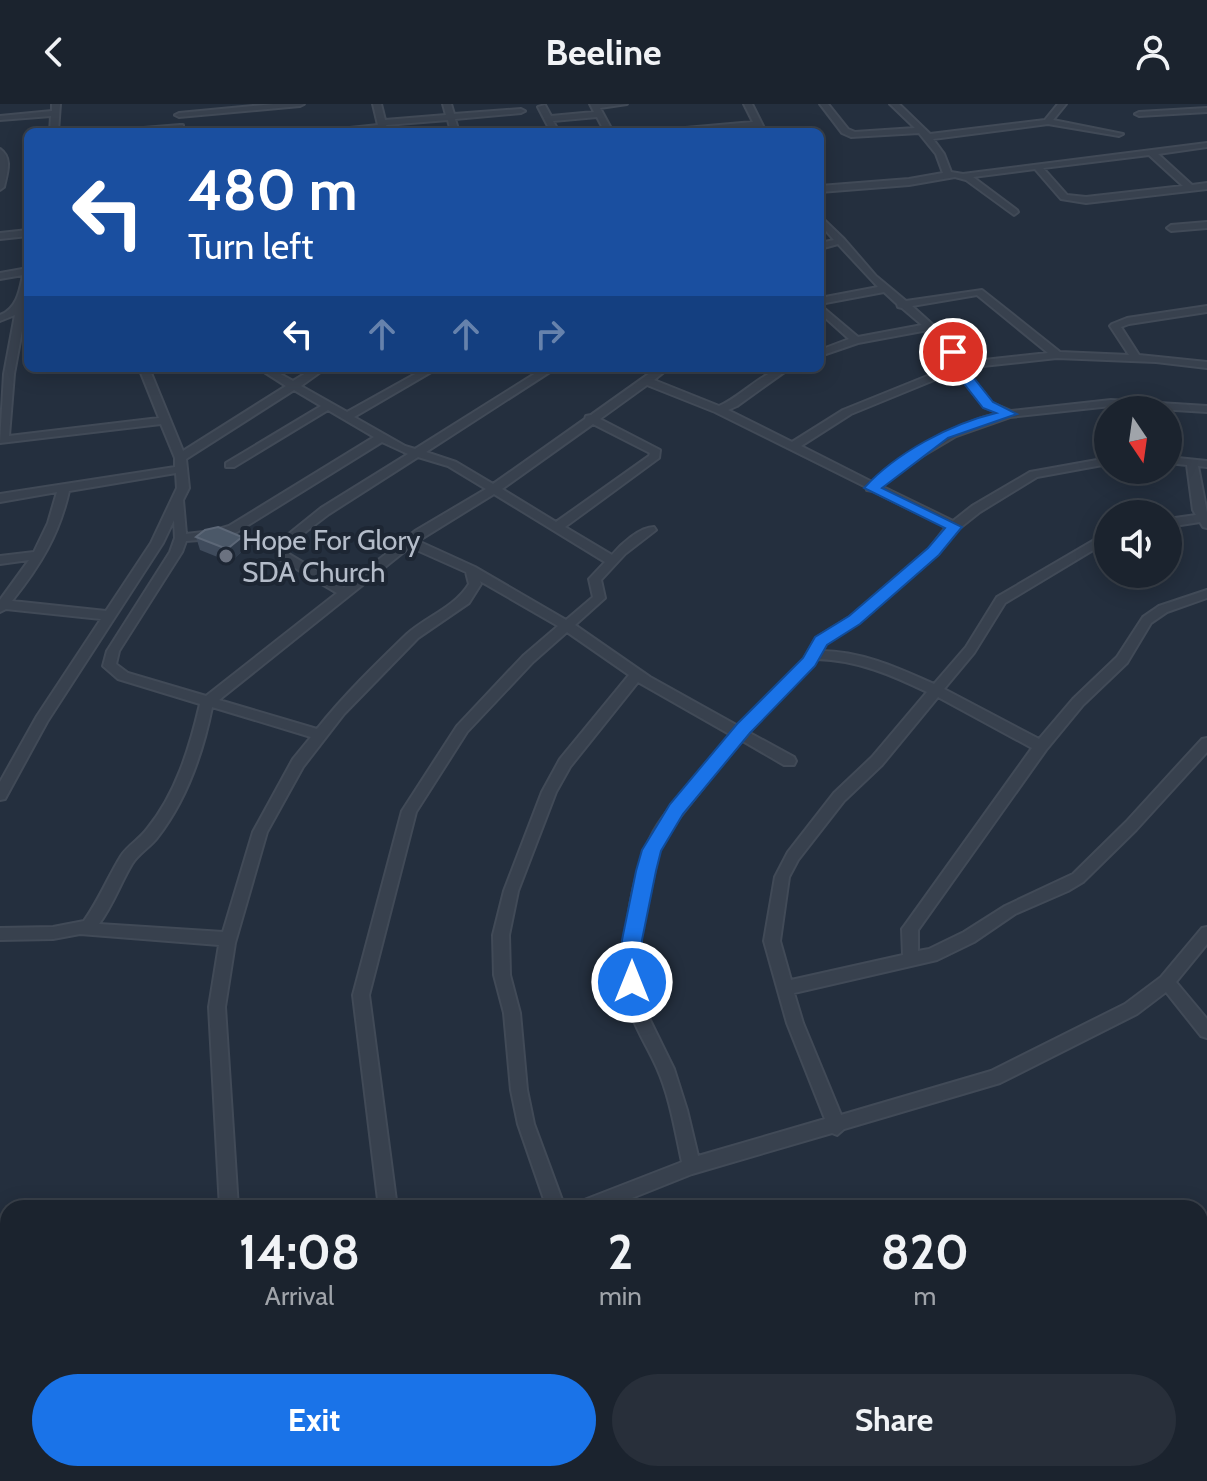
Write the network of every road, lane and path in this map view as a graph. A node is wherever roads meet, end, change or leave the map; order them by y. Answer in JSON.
{"nodes":[{"id":1,"x":176,"y":104,"type":"edge"},
{"id":2,"x":300,"y":104,"type":"edge"},
{"id":3,"x":377,"y":104,"type":"edge"},
{"id":4,"x":447,"y":104,"type":"edge"},
{"id":5,"x":623,"y":104,"type":"edge"},
{"id":6,"x":748,"y":104,"type":"edge"},
{"id":7,"x":824,"y":104,"type":"edge"},
{"id":8,"x":894,"y":104,"type":"edge"},
{"id":9,"x":1062,"y":104,"type":"edge"},
{"id":10,"x":542,"y":107,"type":"dead end"},
{"id":11,"x":56,"y":108,"type":"edge"},
{"id":12,"x":596,"y":108,"type":"edge"},
{"id":13,"x":1140,"y":109,"type":"edge"},
{"id":14,"x":1207,"y":110,"type":"edge"},
{"id":15,"x":521,"y":111,"type":"dead end"},
{"id":16,"x":179,"y":115,"type":"junction"},
{"id":17,"x":450,"y":117,"type":"junction"},
{"id":18,"x":0,"y":118,"type":"edge"},
{"id":19,"x":548,"y":119,"type":"junction"},
{"id":20,"x":1048,"y":122,"type":"junction"},
{"id":21,"x":383,"y":127,"type":"edge"},
{"id":22,"x":54,"y":128,"type":"edge"},
{"id":23,"x":180,"y":128,"type":"edge"},
{"id":24,"x":454,"y":128,"type":"edge"},
{"id":25,"x":553,"y":128,"type":"edge"},
{"id":26,"x":607,"y":128,"type":"edge"},
{"id":27,"x":760,"y":128,"type":"edge"},
{"id":28,"x":1125,"y":129,"type":"junction"},
{"id":29,"x":925,"y":134,"type":"junction"},
{"id":30,"x":1207,"y":145,"type":"edge"},
{"id":31,"x":0,"y":151,"type":"edge"},
{"id":32,"x":1151,"y":152,"type":"junction"},
{"id":33,"x":1129,"y":154,"type":"junction"},
{"id":34,"x":1036,"y":165,"type":"junction"},
{"id":35,"x":948,"y":175,"type":"junction"},
{"id":36,"x":963,"y":176,"type":"junction"},
{"id":37,"x":0,"y":187,"type":"edge"},
{"id":38,"x":1201,"y":188,"type":"edge"},
{"id":39,"x":824,"y":189,"type":"edge"},
{"id":40,"x":1014,"y":212,"type":"dead end"},
{"id":41,"x":824,"y":223,"type":"edge"},
{"id":42,"x":1207,"y":225,"type":"edge"},
{"id":43,"x":1171,"y":228,"type":"dead end"},
{"id":44,"x":24,"y":233,"type":"edge"},
{"id":45,"x":0,"y":236,"type":"edge"},
{"id":46,"x":841,"y":241,"type":"junction"},
{"id":47,"x":824,"y":245,"type":"edge"},
{"id":48,"x":24,"y":273,"type":"edge"},
{"id":49,"x":0,"y":276,"type":"edge"},
{"id":50,"x":24,"y":287,"type":"edge"},
{"id":51,"x":884,"y":289,"type":"junction"},
{"id":52,"x":21,"y":299,"type":"junction"},
{"id":53,"x":824,"y":300,"type":"edge"},
{"id":54,"x":901,"y":305,"type":"junction"},
{"id":55,"x":1207,"y":309,"type":"edge"},
{"id":56,"x":824,"y":312,"type":"edge"},
{"id":57,"x":0,"y":318,"type":"edge"},
{"id":58,"x":930,"y":327,"type":"junction"},
{"id":59,"x":856,"y":340,"type":"junction"},
{"id":60,"x":824,"y":352,"type":"edge"},
{"id":61,"x":1057,"y":355,"type":"junction"},
{"id":62,"x":1136,"y":358,"type":"junction"},
{"id":63,"x":1207,"y":365,"type":"edge"},
{"id":64,"x":961,"y":366,"type":"junction"},
{"id":65,"x":146,"y":372,"type":"edge"},
{"id":66,"x":269,"y":372,"type":"edge"},
{"id":67,"x":315,"y":372,"type":"edge"},
{"id":68,"x":426,"y":372,"type":"edge"},
{"id":69,"x":545,"y":372,"type":"edge"},
{"id":70,"x":658,"y":372,"type":"edge"},
{"id":71,"x":779,"y":372,"type":"edge"},
{"id":72,"x":645,"y":380,"type":"junction"},
{"id":73,"x":292,"y":386,"type":"junction"},
{"id":74,"x":328,"y":406,"type":"junction"},
{"id":75,"x":1207,"y":409,"type":"edge"},
{"id":76,"x":719,"y":410,"type":"junction"},
{"id":77,"x":1010,"y":414,"type":"junction"},
{"id":78,"x":346,"y":417,"type":"junction"},
{"id":79,"x":590,"y":418,"type":"junction"},
{"id":80,"x":165,"y":420,"type":"junction"},
{"id":81,"x":382,"y":437,"type":"junction"},
{"id":82,"x":1,"y":440,"type":"edge"},
{"id":83,"x":792,"y":447,"type":"junction"},
{"id":84,"x":418,"y":452,"type":"junction"},
{"id":85,"x":1182,"y":461,"type":"edge"},
{"id":86,"x":1192,"y":462,"type":"junction"},
{"id":87,"x":1094,"y":463,"type":"edge"},
{"id":88,"x":181,"y":464,"type":"junction"},
{"id":89,"x":1207,"y":464,"type":"edge"},
{"id":90,"x":230,"y":465,"type":"dead end"},
{"id":91,"x":871,"y":488,"type":"junction"},
{"id":92,"x":494,"y":489,"type":"junction"},
{"id":93,"x":63,"y":490,"type":"junction"},
{"id":94,"x":178,"y":497,"type":"junction"},
{"id":95,"x":0,"y":498,"type":"edge"},
{"id":96,"x":1205,"y":519,"type":"edge"},
{"id":97,"x":1182,"y":521,"type":"edge"},
{"id":98,"x":955,"y":527,"type":"junction"},
{"id":99,"x":555,"y":528,"type":"junction"},
{"id":100,"x":650,"y":530,"type":"dead end"},
{"id":101,"x":181,"y":538,"type":"junction"},
{"id":102,"x":410,"y":542,"type":"junction"},
{"id":103,"x":1094,"y":544,"type":"edge"},
{"id":104,"x":40,"y":555,"type":"junction"},
{"id":105,"x":0,"y":560,"type":"edge"},
{"id":106,"x":613,"y":561,"type":"junction"},
{"id":107,"x":471,"y":570,"type":"junction"},
{"id":108,"x":344,"y":592,"type":"junction"},
{"id":109,"x":1207,"y":594,"type":"edge"},
{"id":110,"x":1,"y":606,"type":"edge"},
{"id":111,"x":109,"y":616,"type":"junction"},
{"id":112,"x":565,"y":625,"type":"junction"},
{"id":113,"x":815,"y":655,"type":"junction"},
{"id":114,"x":636,"y":675,"type":"junction"},
{"id":115,"x":934,"y":692,"type":"junction"},
{"id":116,"x":207,"y":702,"type":"junction"},
{"id":117,"x":739,"y":734,"type":"junction"},
{"id":118,"x":321,"y":735,"type":"junction"},
{"id":119,"x":1207,"y":743,"type":"edge"},
{"id":120,"x":1041,"y":746,"type":"junction"},
{"id":121,"x":789,"y":761,"type":"dead end"},
{"id":122,"x":16,"y":766,"type":"junction"},
{"id":123,"x":0,"y":768,"type":"edge"},
{"id":124,"x":0,"y":795,"type":"edge"},
{"id":125,"x":83,"y":929,"type":"junction"},
{"id":126,"x":1207,"y":933,"type":"edge"},
{"id":127,"x":0,"y":934,"type":"edge"},
{"id":128,"x":228,"y":939,"type":"junction"},
{"id":129,"x":911,"y":959,"type":"junction"},
{"id":130,"x":1167,"y":982,"type":"junction"},
{"id":131,"x":786,"y":988,"type":"junction"},
{"id":132,"x":1207,"y":1031,"type":"edge"},
{"id":133,"x":837,"y":1127,"type":"junction"},
{"id":134,"x":692,"y":1166,"type":"junction"},
{"id":135,"x":228,"y":1200,"type":"edge"},
{"id":136,"x":387,"y":1200,"type":"edge"},
{"id":137,"x":554,"y":1200,"type":"edge"},
{"id":138,"x":605,"y":1200,"type":"edge"}],
"edges":[{"from":1,"to":16,"type":"street"},
{"from":2,"to":16,"type":"street"},
{"from":3,"to":21,"type":"street"},
{"from":4,"to":17,"type":"street"},
{"from":5,"to":12,"type":"street"},
{"from":6,"to":27,"type":"street"},
{"from":7,"to":29,"type":"street"},
{"from":8,"to":29,"type":"street"},
{"from":9,"to":20,"type":"street"},
{"from":10,"to":19,"type":"street"},
{"from":11,"to":18,"type":"street"},
{"from":11,"to":22,"type":"street"},
{"from":12,"to":19,"type":"street"},
{"from":12,"to":26,"type":"street"},
{"from":13,"to":14,"type":"street"},
{"from":13,"to":28,"type":"street"},
{"from":15,"to":17,"type":"street"},
{"from":16,"to":23,"type":"street"},
{"from":17,"to":21,"type":"street"},
{"from":17,"to":24,"type":"street"},
{"from":19,"to":25,"type":"street"},
{"from":20,"to":28,"type":"street"},
{"from":20,"to":29,"type":"street"},
{"from":28,"to":33,"type":"street"},
{"from":29,"to":35,"type":"street"},
{"from":30,"to":32,"type":"street"},
{"from":31,"to":37,"type":"street"},
{"from":32,"to":33,"type":"street"},
{"from":32,"to":38,"type":"street"},
{"from":33,"to":34,"type":"street"},
{"from":34,"to":36,"type":"street"},
{"from":34,"to":38,"type":"street"},
{"from":35,"to":36,"type":"street"},
{"from":35,"to":39,"type":"street"},
{"from":36,"to":40,"type":"street"},
{"from":41,"to":46,"type":"street"},
{"from":42,"to":43,"type":"street"},
{"from":44,"to":45,"type":"street"},
{"from":46,"to":47,"type":"street"},
{"from":46,"to":51,"type":"street"},
{"from":48,"to":49,"type":"street"},
{"from":50,"to":52,"type":"street"},
{"from":51,"to":53,"type":"street"},
{"from":51,"to":54,"type":"street"},
{"from":52,"to":57,"type":"street"},
{"from":52,"to":82,"type":"street"},
{"from":54,"to":58,"type":"street"},
{"from":54,"to":61,"type":"street"},
{"from":55,"to":62,"type":"street"},
{"from":56,"to":59,"type":"street"},
{"from":58,"to":59,"type":"street"},
{"from":58,"to":64,"type":"street"},
{"from":59,"to":60,"type":"street"},
{"from":61,"to":62,"type":"street"},
{"from":61,"to":64,"type":"street"},
{"from":62,"to":63,"type":"street"},
{"from":64,"to":77,"type":"street"},
{"from":64,"to":83,"type":"street"},
{"from":65,"to":80,"type":"street"},
{"from":66,"to":73,"type":"street"},
{"from":67,"to":73,"type":"street"},
{"from":68,"to":78,"type":"street"},
{"from":69,"to":84,"type":"street"},
{"from":70,"to":72,"type":"street"},
{"from":71,"to":76,"type":"street"},
{"from":72,"to":76,"type":"street"},
{"from":72,"to":79,"type":"street"},
{"from":73,"to":74,"type":"street"},
{"from":73,"to":88,"type":"street"},
{"from":74,"to":78,"type":"street"},
{"from":74,"to":90,"type":"street"},
{"from":75,"to":77,"type":"street"},
{"from":76,"to":83,"type":"street"},
{"from":77,"to":91,"type":"street"},
{"from":78,"to":81,"type":"street"},
{"from":79,"to":92,"type":"street"},
{"from":79,"to":99,"type":"street"},
{"from":80,"to":82,"type":"street"},
{"from":80,"to":88,"type":"street"},
{"from":81,"to":84,"type":"street"},
{"from":81,"to":101,"type":"street"},
{"from":83,"to":91,"type":"street"},
{"from":84,"to":92,"type":"street"},
{"from":84,"to":108,"type":"street"},
{"from":85,"to":86,"type":"street"},
{"from":86,"to":89,"type":"street"},
{"from":86,"to":96,"type":"street"},
{"from":87,"to":98,"type":"street"},
{"from":88,"to":93,"type":"street"},
{"from":88,"to":94,"type":"street"},
{"from":91,"to":98,"type":"street"},
{"from":92,"to":99,"type":"street"},
{"from":92,"to":102,"type":"street"},
{"from":93,"to":95,"type":"street"},
{"from":93,"to":104,"type":"street"},
{"from":94,"to":101,"type":"street"},
{"from":94,"to":111,"type":"street"},
{"from":96,"to":97,"type":"street"},
{"from":98,"to":113,"type":"street"},
{"from":99,"to":106,"type":"street"},
{"from":100,"to":106,"type":"street"},
{"from":101,"to":116,"type":"street"},
{"from":102,"to":107,"type":"street"},
{"from":102,"to":108,"type":"street"},
{"from":103,"to":115,"type":"street"},
{"from":104,"to":105,"type":"street"},
{"from":104,"to":110,"type":"street"},
{"from":106,"to":112,"type":"street"},
{"from":107,"to":112,"type":"street"},
{"from":107,"to":118,"type":"street"},
{"from":108,"to":116,"type":"street"},
{"from":109,"to":120,"type":"street"},
{"from":110,"to":111,"type":"street"},
{"from":111,"to":122,"type":"street"},
{"from":112,"to":114,"type":"street"},
{"from":112,"to":136,"type":"street"},
{"from":113,"to":115,"type":"street"},
{"from":113,"to":117,"type":"street"},
{"from":114,"to":117,"type":"street"},
{"from":114,"to":137,"type":"street"},
{"from":115,"to":120,"type":"street"},
{"from":115,"to":131,"type":"street"},
{"from":116,"to":118,"type":"street"},
{"from":116,"to":125,"type":"street"},
{"from":117,"to":121,"type":"street"},
{"from":117,"to":134,"type":"street"},
{"from":118,"to":128,"type":"street"},
{"from":119,"to":129,"type":"street"},
{"from":120,"to":129,"type":"street"},
{"from":122,"to":123,"type":"street"},
{"from":122,"to":124,"type":"street"},
{"from":125,"to":127,"type":"street"},
{"from":125,"to":128,"type":"street"},
{"from":126,"to":130,"type":"street"},
{"from":128,"to":135,"type":"street"},
{"from":129,"to":131,"type":"street"},
{"from":130,"to":132,"type":"street"},
{"from":130,"to":133,"type":"street"},
{"from":131,"to":133,"type":"street"},
{"from":133,"to":134,"type":"street"},
{"from":134,"to":138,"type":"street"}]}
